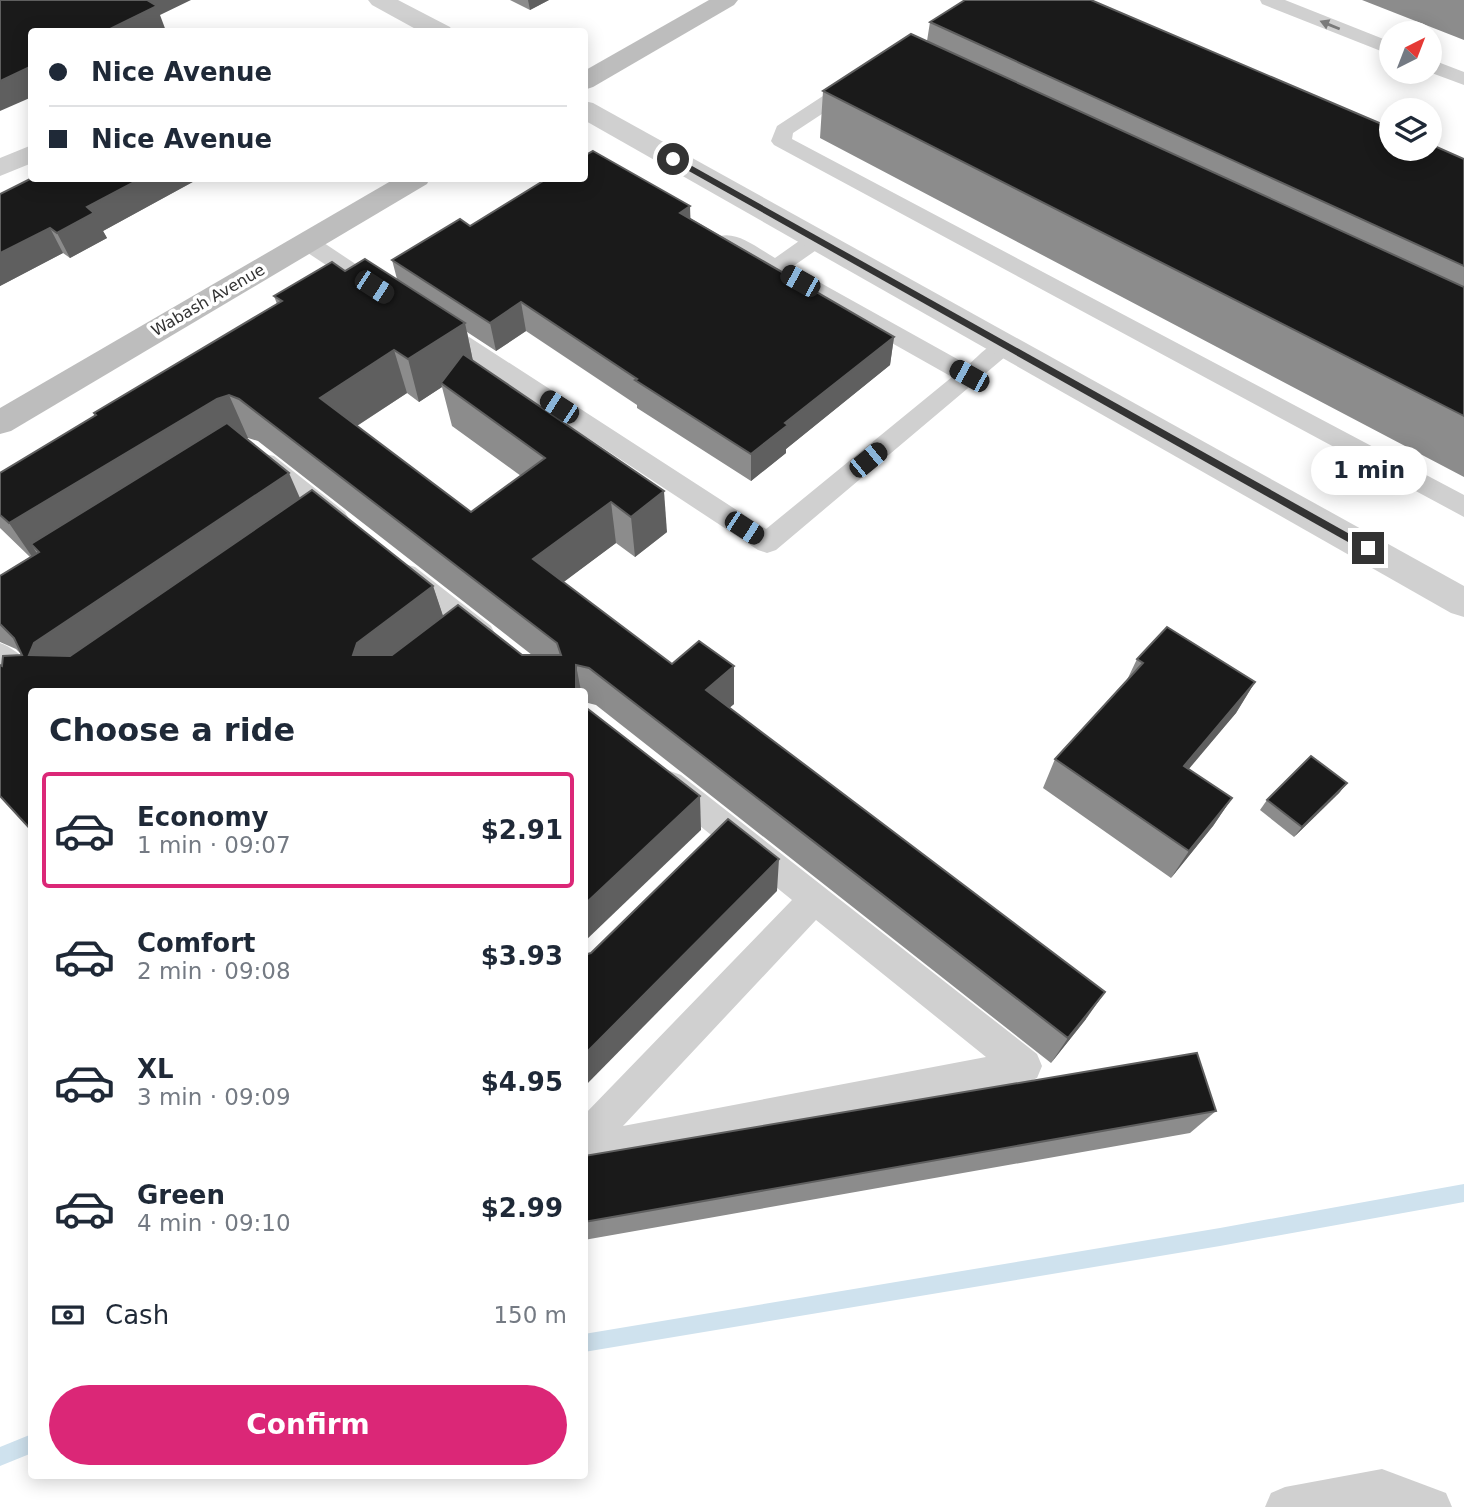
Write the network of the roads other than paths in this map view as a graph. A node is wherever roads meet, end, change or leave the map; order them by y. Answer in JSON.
{"nodes":[{"id":1,"x":380,"y":0,"type":"edge"},
{"id":2,"x":726,"y":0,"type":"edge"},
{"id":3,"x":1269,"y":0,"type":"edge"},
{"id":4,"x":432,"y":28,"type":"edge"},
{"id":5,"x":1379,"y":44,"type":"edge"},
{"id":6,"x":1442,"y":70,"type":"edge"},
{"id":7,"x":870,"y":74,"type":"edge"},
{"id":8,"x":1464,"y":79,"type":"edge"},
{"id":9,"x":588,"y":80,"type":"edge"},
{"id":10,"x":588,"y":111,"type":"edge"},
{"id":11,"x":28,"y":154,"type":"edge"},
{"id":12,"x":0,"y":168,"type":"edge"},
{"id":13,"x":410,"y":182,"type":"edge"},
{"id":14,"x":704,"y":228,"type":"edge"},
{"id":15,"x":817,"y":239,"type":"junction"},
{"id":16,"x":307,"y":242,"type":"junction"},
{"id":17,"x":775,"y":268,"type":"junction"},
{"id":18,"x":397,"y":272,"type":"edge"},
{"id":19,"x":374,"y":287,"type":"junction"},
{"id":20,"x":397,"y":302,"type":"edge"},
{"id":21,"x":420,"y":317,"type":"edge"},
{"id":22,"x":1006,"y":345,"type":"junction"},
{"id":23,"x":969,"y":376,"type":"junction"},
{"id":24,"x":0,"y":423,"type":"edge"},
{"id":25,"x":247,"y":449,"type":"edge"},
{"id":26,"x":1464,"y":507,"type":"edge"},
{"id":27,"x":352,"y":531,"type":"edge"},
{"id":28,"x":384,"y":557,"type":"edge"},
{"id":29,"x":1464,"y":603,"type":"edge"},
{"id":30,"x":501,"y":650,"type":"edge"},
{"id":31,"x":0,"y":654,"type":"edge"},
{"id":32,"x":34,"y":688,"type":"edge"},
{"id":33,"x":650,"y":768,"type":"edge"},
{"id":34,"x":815,"y":900,"type":"junction"},
{"id":35,"x":588,"y":1137,"type":"edge"},
{"id":36,"x":588,"y":1150,"type":"edge"},
{"id":37,"x":1285,"y":1507,"type":"edge"},
{"id":38,"x":1432,"y":1507,"type":"edge"}],
"edges":[{"from":1,"to":4,"type":"street"},
{"from":2,"to":9,"type":"street"},
{"from":5,"to":3,"type":"lane","one_way":true},
{"from":6,"to":8,"type":"lane"},
{"from":7,"to":26,"type":"lane"},
{"from":10,"to":15,"type":"street"},
{"from":11,"to":12,"type":"street"},
{"from":13,"to":16,"type":"street","name":"Wabash Avenue"},
{"from":14,"to":17,"type":"lane"},
{"from":15,"to":17,"type":"lane"},
{"from":15,"to":22,"type":"street"},
{"from":16,"to":19,"type":"lane"},
{"from":16,"to":24,"type":"street","name":"Wabash Avenue"},
{"from":17,"to":23,"type":"lane"},
{"from":18,"to":19,"type":"lane"},
{"from":19,"to":20,"type":"lane"},
{"from":21,"to":23,"type":"lane"},
{"from":22,"to":23,"type":"lane"},
{"from":22,"to":29,"type":"street"},
{"from":25,"to":27,"type":"lane"},
{"from":28,"to":30,"type":"lane"},
{"from":31,"to":32,"type":"lane"},
{"from":33,"to":34,"type":"lane"},
{"from":34,"to":35,"type":"lane"},
{"from":34,"to":36,"type":"lane"},
{"from":37,"to":38,"type":"lane"}]}
